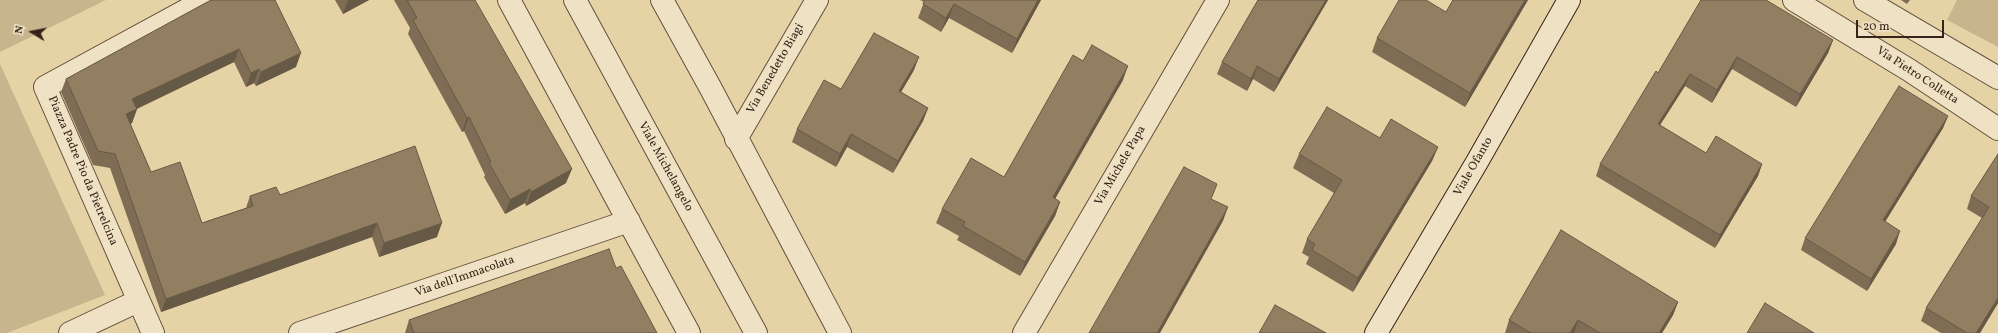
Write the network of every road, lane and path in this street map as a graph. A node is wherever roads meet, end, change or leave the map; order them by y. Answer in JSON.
{"nodes":[{"id":1,"x":205,"y":0,"type":"edge"},
{"id":2,"x":509,"y":0,"type":"edge"},
{"id":3,"x":575,"y":0,"type":"edge"},
{"id":4,"x":662,"y":0,"type":"edge"},
{"id":5,"x":817,"y":0,"type":"edge"},
{"id":6,"x":1218,"y":0,"type":"edge"},
{"id":7,"x":1569,"y":0,"type":"edge"},
{"id":8,"x":1794,"y":0,"type":"edge"},
{"id":9,"x":1865,"y":0,"type":"edge"},
{"id":10,"x":1998,"y":78,"type":"edge"},
{"id":11,"x":1998,"y":129,"type":"edge"},
{"id":12,"x":736,"y":139,"type":"junction"},
{"id":13,"x":629,"y":221,"type":"junction"},
{"id":14,"x":138,"y":301,"type":"junction"},
{"id":15,"x":70,"y":333,"type":"edge"},
{"id":16,"x":153,"y":333,"type":"edge"},
{"id":17,"x":300,"y":333,"type":"edge"},
{"id":18,"x":689,"y":333,"type":"edge"},
{"id":19,"x":756,"y":333,"type":"edge"},
{"id":20,"x":840,"y":333,"type":"edge"},
{"id":21,"x":1024,"y":333,"type":"edge"},
{"id":22,"x":1376,"y":333,"type":"edge"}],
"edges":[{"from":1,"to":14,"type":"street","name":"Piazza Padre Pio da Pietrelcina"},
{"from":2,"to":13,"type":"street"},
{"from":3,"to":19,"type":"street","name":"Viale Michelangelo"},
{"from":4,"to":12,"type":"street"},
{"from":5,"to":12,"type":"street","name":"Via Benedetto Biagi"},
{"from":6,"to":21,"type":"street","name":"Via Michele Papa"},
{"from":7,"to":22,"type":"street","name":"Viale Ofanto"},
{"from":8,"to":11,"type":"street","name":"Via Pietro Colletta"},
{"from":9,"to":10,"type":"street"},
{"from":12,"to":20,"type":"street"},
{"from":13,"to":17,"type":"street","name":"Via dell'Immacolata"},
{"from":13,"to":18,"type":"street"},
{"from":14,"to":15,"type":"street"},
{"from":14,"to":16,"type":"street","name":"Piazza Padre Pio da Pietrelcina"}]}
